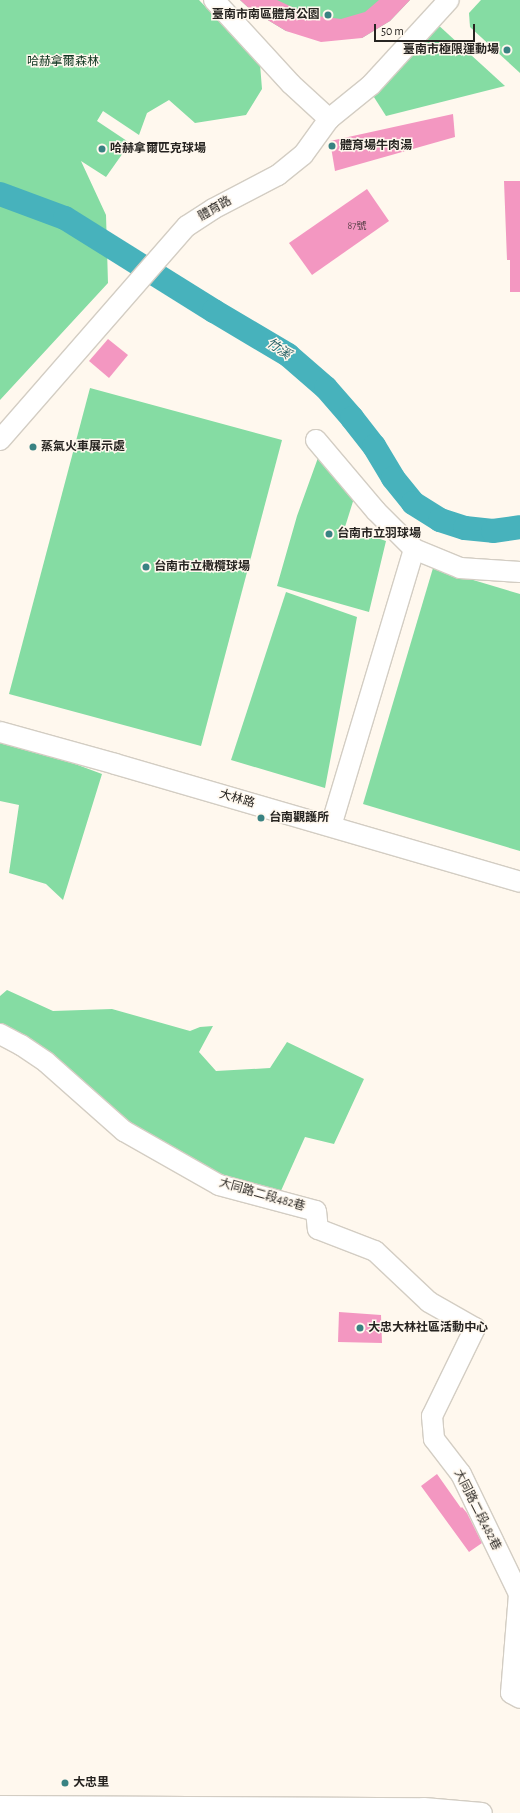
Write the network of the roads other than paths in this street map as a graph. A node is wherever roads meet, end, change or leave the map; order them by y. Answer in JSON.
{"nodes":[{"id":1,"x":214,"y":0,"type":"edge"},
{"id":2,"x":449,"y":0,"type":"edge"},
{"id":3,"x":329,"y":119,"type":"junction"},
{"id":4,"x":0,"y":440,"type":"edge"},
{"id":5,"x":316,"y":440,"type":"dead end"},
{"id":6,"x":414,"y":549,"type":"junction"},
{"id":7,"x":520,"y":572,"type":"edge"},
{"id":8,"x":0,"y":732,"type":"edge"},
{"id":9,"x":332,"y":826,"type":"junction"},
{"id":10,"x":520,"y":882,"type":"edge"},
{"id":11,"x":0,"y":1034,"type":"edge"},
{"id":12,"x":520,"y":1594,"type":"edge"},
{"id":13,"x":520,"y":1698,"type":"edge"},
{"id":14,"x":0,"y":1806,"type":"edge"},
{"id":15,"x":482,"y":1813,"type":"edge"}],
"edges":[{"from":1,"to":3,"type":"street"},
{"from":2,"to":3,"type":"street","name":"體育路"},
{"from":3,"to":4,"type":"street","name":"體育路"},
{"from":5,"to":6,"type":"street"},
{"from":6,"to":7,"type":"street"},
{"from":6,"to":9,"type":"street"},
{"from":8,"to":9,"type":"street","name":"大林路"},
{"from":9,"to":10,"type":"street","name":"大林路"},
{"from":11,"to":12,"type":"street","name":"大同路二段482巷"},
{"from":12,"to":13,"type":"street","name":"大同路二段482巷"},
{"from":14,"to":15,"type":"street"}]}
